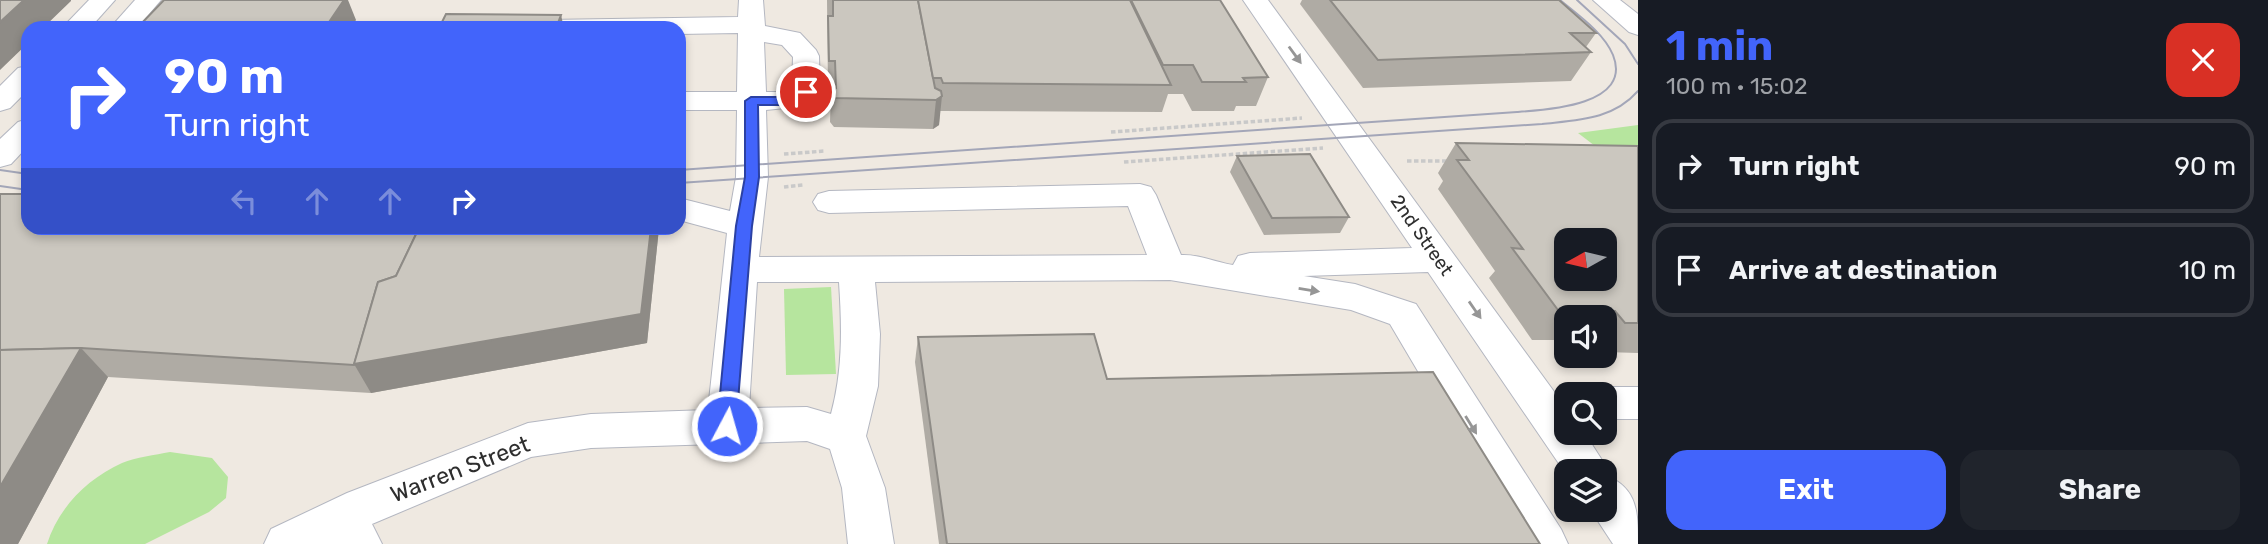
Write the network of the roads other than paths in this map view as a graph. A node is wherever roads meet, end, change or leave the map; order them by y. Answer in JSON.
{"nodes":[{"id":1,"x":103,"y":0,"type":"edge"},
{"id":2,"x":149,"y":0,"type":"edge"},
{"id":3,"x":1255,"y":0,"type":"edge"},
{"id":4,"x":1605,"y":0,"type":"edge"},
{"id":5,"x":752,"y":19,"type":"edge"},
{"id":6,"x":82,"y":21,"type":"edge"},
{"id":7,"x":130,"y":21,"type":"edge"},
{"id":8,"x":686,"y":25,"type":"edge"},
{"id":9,"x":1638,"y":27,"type":"edge"},
{"id":10,"x":21,"y":81,"type":"edge"},
{"id":11,"x":686,"y":101,"type":"edge"},
{"id":12,"x":751,"y":101,"type":"junction"},
{"id":13,"x":0,"y":102,"type":"edge"},
{"id":14,"x":21,"y":135,"type":"edge"},
{"id":15,"x":0,"y":157,"type":"edge"},
{"id":16,"x":829,"y":202,"type":"dead end"},
{"id":17,"x":686,"y":211,"type":"edge"},
{"id":18,"x":744,"y":226,"type":"junction"},
{"id":19,"x":1439,"y":259,"type":"junction"},
{"id":20,"x":1169,"y":267,"type":"junction"},
{"id":21,"x":741,"y":268,"type":"junction"},
{"id":22,"x":856,"y":270,"type":"junction"},
{"id":23,"x":1553,"y":402,"type":"edge"},
{"id":24,"x":1617,"y":403,"type":"edge"},
{"id":25,"x":1638,"y":403,"type":"edge"},
{"id":26,"x":727,"y":426,"type":"junction"},
{"id":27,"x":845,"y":436,"type":"junction"},
{"id":28,"x":1582,"y":459,"type":"edge"},
{"id":29,"x":1617,"y":512,"type":"edge"},
{"id":30,"x":351,"y":530,"type":"edge"},
{"id":31,"x":1638,"y":542,"type":"edge"},
{"id":32,"x":287,"y":544,"type":"edge"},
{"id":33,"x":871,"y":544,"type":"edge"},
{"id":34,"x":1545,"y":544,"type":"edge"}],
"edges":[{"from":1,"to":6,"type":"street"},
{"from":2,"to":7,"type":"street"},
{"from":3,"to":19,"type":"street","name":"2nd Street","one_way":true},
{"from":4,"to":9,"type":"street"},
{"from":5,"to":8,"type":"street"},
{"from":5,"to":12,"type":"street"},
{"from":5,"to":12,"type":"street"},
{"from":10,"to":13,"type":"street"},
{"from":11,"to":12,"type":"street"},
{"from":12,"to":18,"type":"street"},
{"from":14,"to":15,"type":"street"},
{"from":16,"to":20,"type":"street"},
{"from":17,"to":18,"type":"street"},
{"from":18,"to":21,"type":"street"},
{"from":19,"to":20,"type":"street"},
{"from":19,"to":23,"type":"street","name":"2nd Street","one_way":true},
{"from":20,"to":22,"type":"street"},
{"from":20,"to":34,"type":"street","one_way":true},
{"from":21,"to":22,"type":"street"},
{"from":21,"to":26,"type":"street"},
{"from":22,"to":27,"type":"street"},
{"from":23,"to":28,"type":"street","name":"2nd Street"},
{"from":24,"to":25,"type":"street"},
{"from":26,"to":27,"type":"street","name":"Warren Street"},
{"from":26,"to":30,"type":"street","name":"Warren Street"},
{"from":27,"to":33,"type":"street"},
{"from":29,"to":31,"type":"street"},
{"from":30,"to":32,"type":"street","name":"Warren Street"}]}
